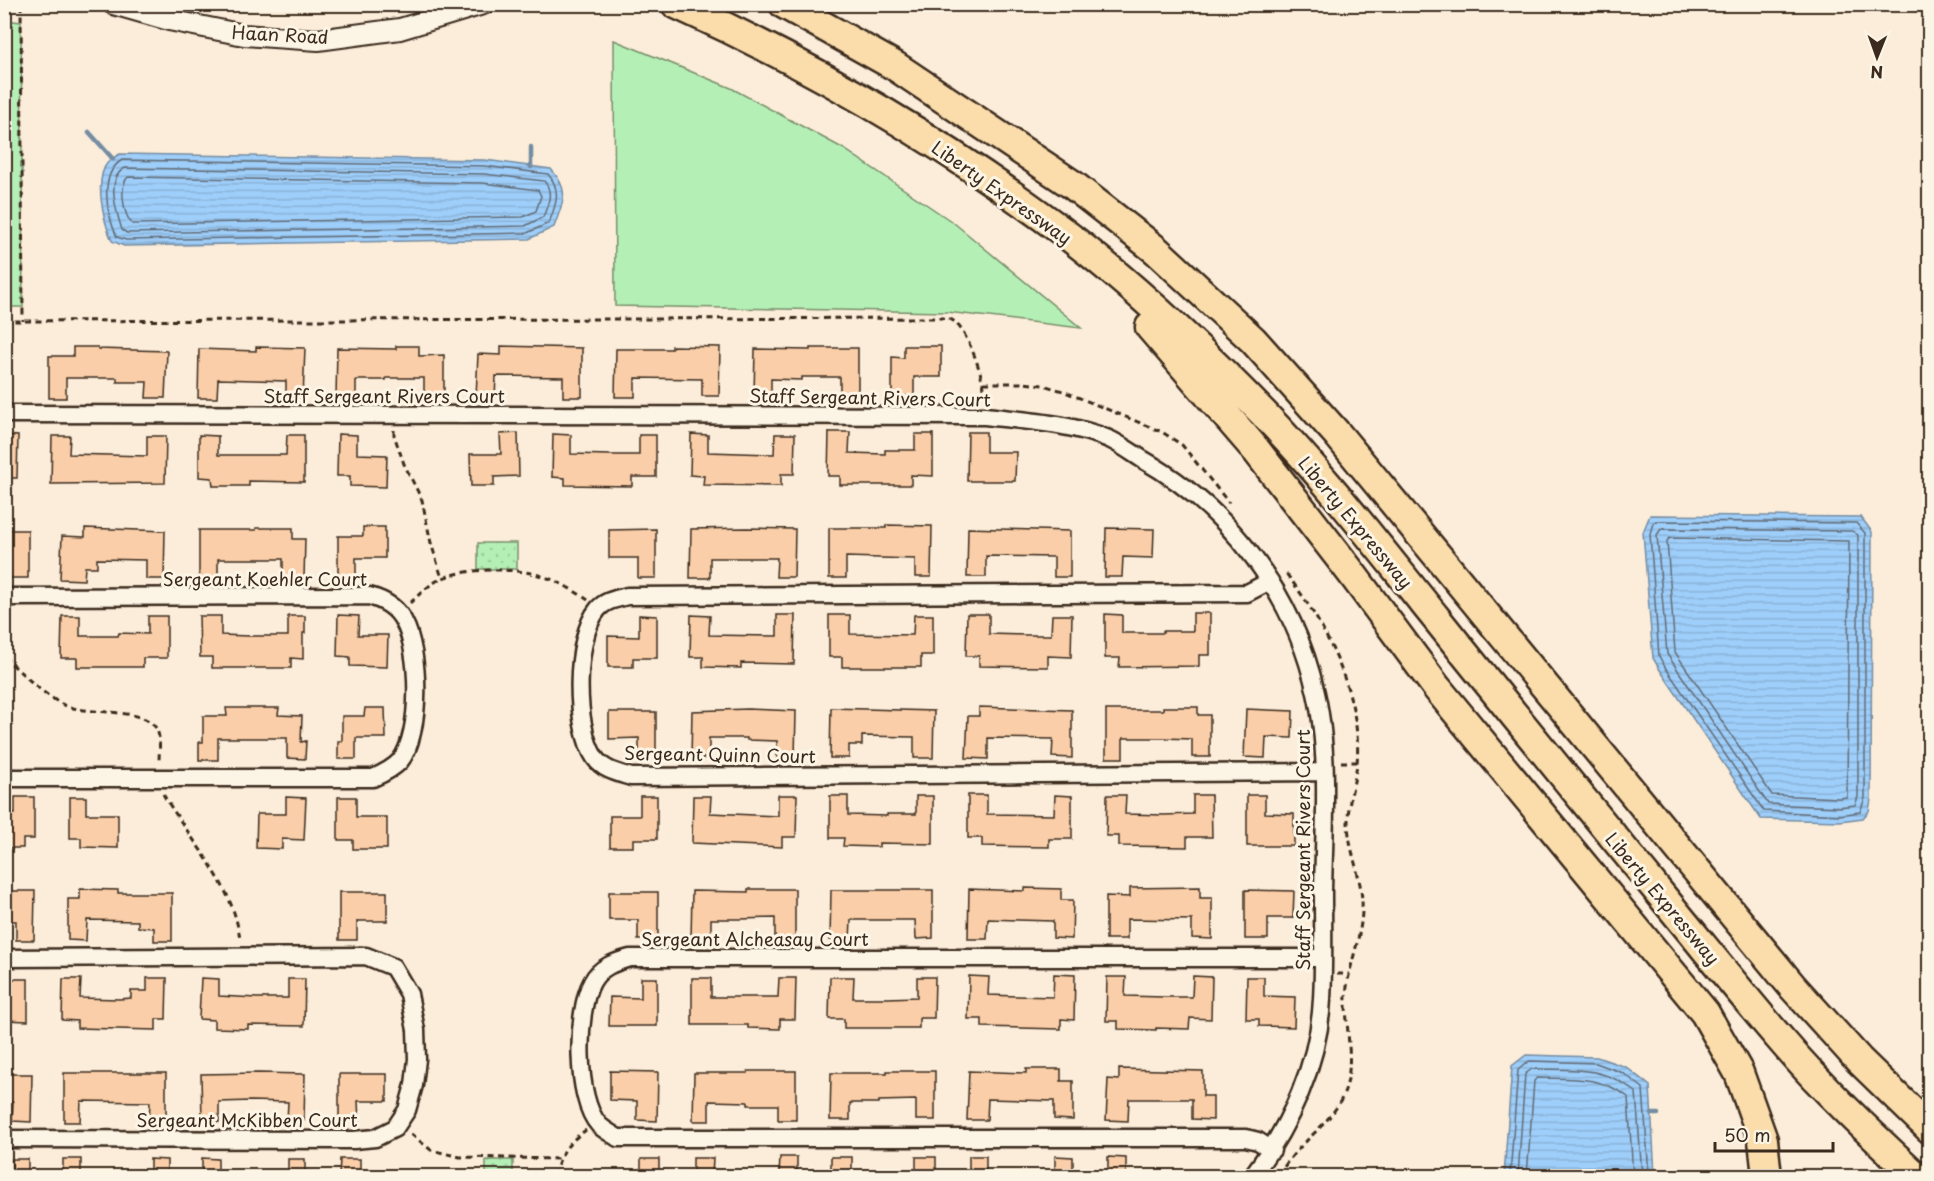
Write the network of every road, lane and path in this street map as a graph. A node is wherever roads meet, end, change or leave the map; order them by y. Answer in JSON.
{"nodes":[{"id":1,"x":21,"y":4,"type":"edge"},
{"id":2,"x":113,"y":4,"type":"edge"},
{"id":3,"x":483,"y":4,"type":"edge"},
{"id":4,"x":676,"y":4,"type":"edge"},
{"id":5,"x":784,"y":4,"type":"edge"},
{"id":6,"x":1044,"y":218,"type":"junction"},
{"id":7,"x":4,"y":321,"type":"edge"},
{"id":8,"x":23,"y":321,"type":"junction"},
{"id":9,"x":984,"y":383,"type":"junction"},
{"id":10,"x":4,"y":414,"type":"edge"},
{"id":11,"x":394,"y":414,"type":"junction"},
{"id":12,"x":985,"y":416,"type":"junction"},
{"id":13,"x":1231,"y":506,"type":"dead end"},
{"id":14,"x":1281,"y":567,"type":"dead end"},
{"id":15,"x":442,"y":579,"type":"junction"},
{"id":16,"x":1270,"y":581,"type":"junction"},
{"id":17,"x":4,"y":597,"type":"edge"},
{"id":18,"x":599,"y":608,"type":"junction"},
{"id":19,"x":398,"y":613,"type":"junction"},
{"id":20,"x":4,"y":657,"type":"edge"},
{"id":21,"x":159,"y":770,"type":"dead end"},
{"id":22,"x":1324,"y":772,"type":"junction"},
{"id":23,"x":4,"y":778,"type":"edge"},
{"id":24,"x":159,"y":788,"type":"dead end"},
{"id":25,"x":240,"y":957,"type":"junction"},
{"id":26,"x":4,"y":958,"type":"edge"},
{"id":27,"x":1322,"y":958,"type":"junction"},
{"id":28,"x":398,"y":1122,"type":"junction"},
{"id":29,"x":597,"y":1122,"type":"junction"},
{"id":30,"x":1928,"y":1127,"type":"edge"},
{"id":31,"x":4,"y":1139,"type":"edge"},
{"id":32,"x":1272,"y":1150,"type":"junction"},
{"id":33,"x":558,"y":1160,"type":"junction"},
{"id":34,"x":555,"y":1176,"type":"edge"},
{"id":35,"x":1252,"y":1176,"type":"edge"},
{"id":36,"x":1279,"y":1176,"type":"edge"},
{"id":37,"x":1767,"y":1176,"type":"edge"},
{"id":38,"x":1916,"y":1176,"type":"edge"}],
"edges":[{"from":1,"to":8,"type":"path"},
{"from":2,"to":3,"type":"street","name":"Haan Road"},
{"from":4,"to":6,"type":"highway","name":"Liberty Expressway"},
{"from":5,"to":30,"type":"highway"},
{"from":6,"to":37,"type":"highway"},
{"from":6,"to":38,"type":"highway","name":"Liberty Expressway"},
{"from":7,"to":8,"type":"path"},
{"from":8,"to":9,"type":"path"},
{"from":9,"to":12,"type":"path"},
{"from":9,"to":13,"type":"path"},
{"from":10,"to":11,"type":"street","name":"Staff Sergeant Rivers Court"},
{"from":11,"to":12,"type":"street","name":"Staff Sergeant Rivers Court"},
{"from":11,"to":15,"type":"path"},
{"from":12,"to":16,"type":"street","name":"Staff Sergeant Rivers Court"},
{"from":14,"to":36,"type":"path"},
{"from":15,"to":18,"type":"path"},
{"from":15,"to":19,"type":"path"},
{"from":16,"to":18,"type":"street"},
{"from":16,"to":22,"type":"street","name":"Staff Sergeant Rivers Court"},
{"from":17,"to":19,"type":"street","name":"Sergeant Koehler Court"},
{"from":18,"to":22,"type":"street","name":"Sergeant Quinn Court"},
{"from":19,"to":23,"type":"street"},
{"from":20,"to":21,"type":"path"},
{"from":22,"to":27,"type":"street","name":"Staff Sergeant Rivers Court"},
{"from":24,"to":25,"type":"path"},
{"from":25,"to":26,"type":"street"},
{"from":25,"to":28,"type":"street"},
{"from":27,"to":29,"type":"street","name":"Sergeant Alcheasay Court"},
{"from":27,"to":32,"type":"street","name":"Staff Sergeant Rivers Court"},
{"from":28,"to":31,"type":"street","name":"Sergeant McKibben Court"},
{"from":28,"to":33,"type":"path"},
{"from":29,"to":32,"type":"street"},
{"from":29,"to":33,"type":"path"},
{"from":32,"to":35,"type":"street","name":"Staff Sergeant Rivers Court"},
{"from":33,"to":34,"type":"path"}]}
